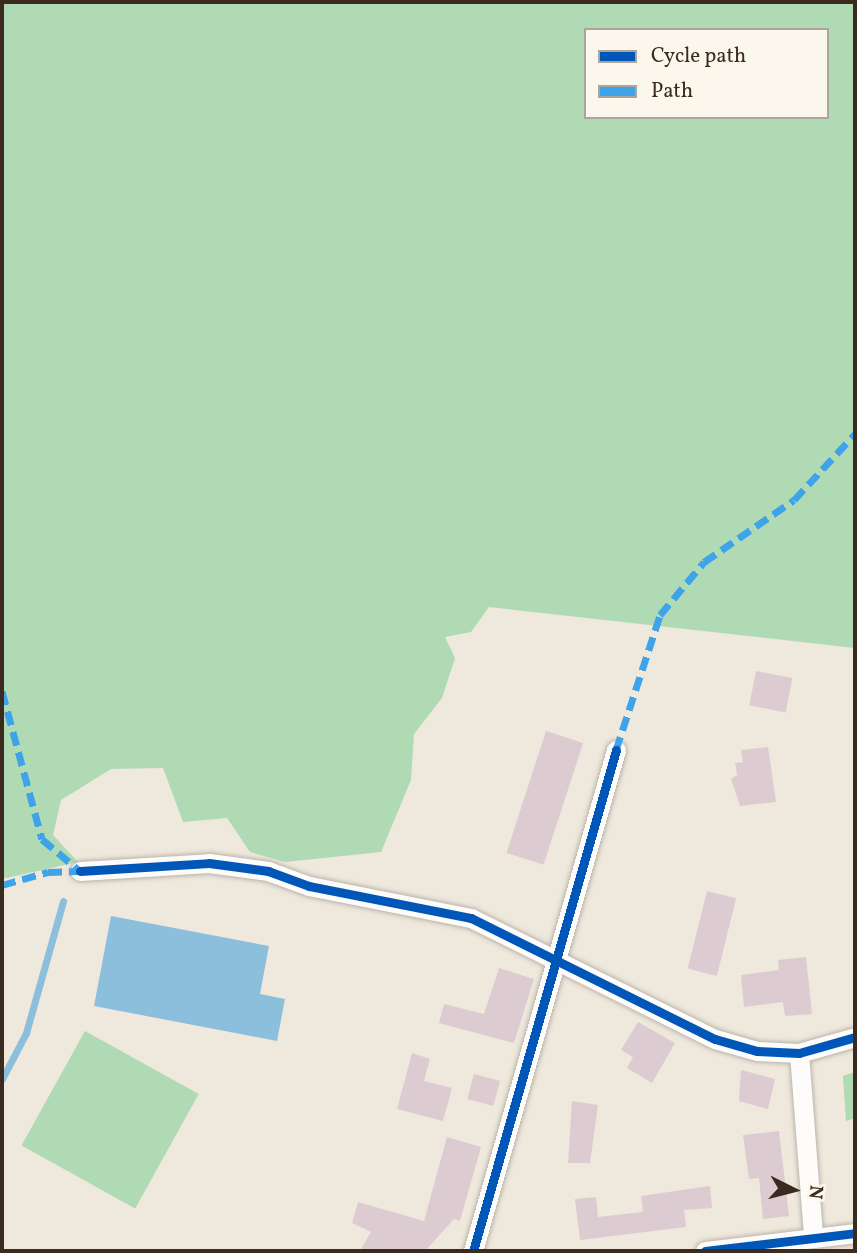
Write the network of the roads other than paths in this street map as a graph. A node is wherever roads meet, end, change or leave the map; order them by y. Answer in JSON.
{"nodes":[{"id":1,"x":615,"y":750,"type":"dead end"},
{"id":2,"x":80,"y":870,"type":"dead end"},
{"id":3,"x":553,"y":956,"type":"junction"},
{"id":4,"x":855,"y":1037,"type":"edge"},
{"id":5,"x":799,"y":1054,"type":"junction"},
{"id":6,"x":855,"y":1233,"type":"edge"},
{"id":7,"x":813,"y":1235,"type":"junction"},
{"id":8,"x":473,"y":1251,"type":"edge"},
{"id":9,"x":705,"y":1251,"type":"edge"}],
"edges":[{"from":1,"to":3,"type":"street"},
{"from":2,"to":3,"type":"street"},
{"from":3,"to":5,"type":"street"},
{"from":3,"to":8,"type":"street"},
{"from":4,"to":5,"type":"street"},
{"from":5,"to":7,"type":"street"},
{"from":6,"to":7,"type":"street"},
{"from":7,"to":9,"type":"street"}]}
